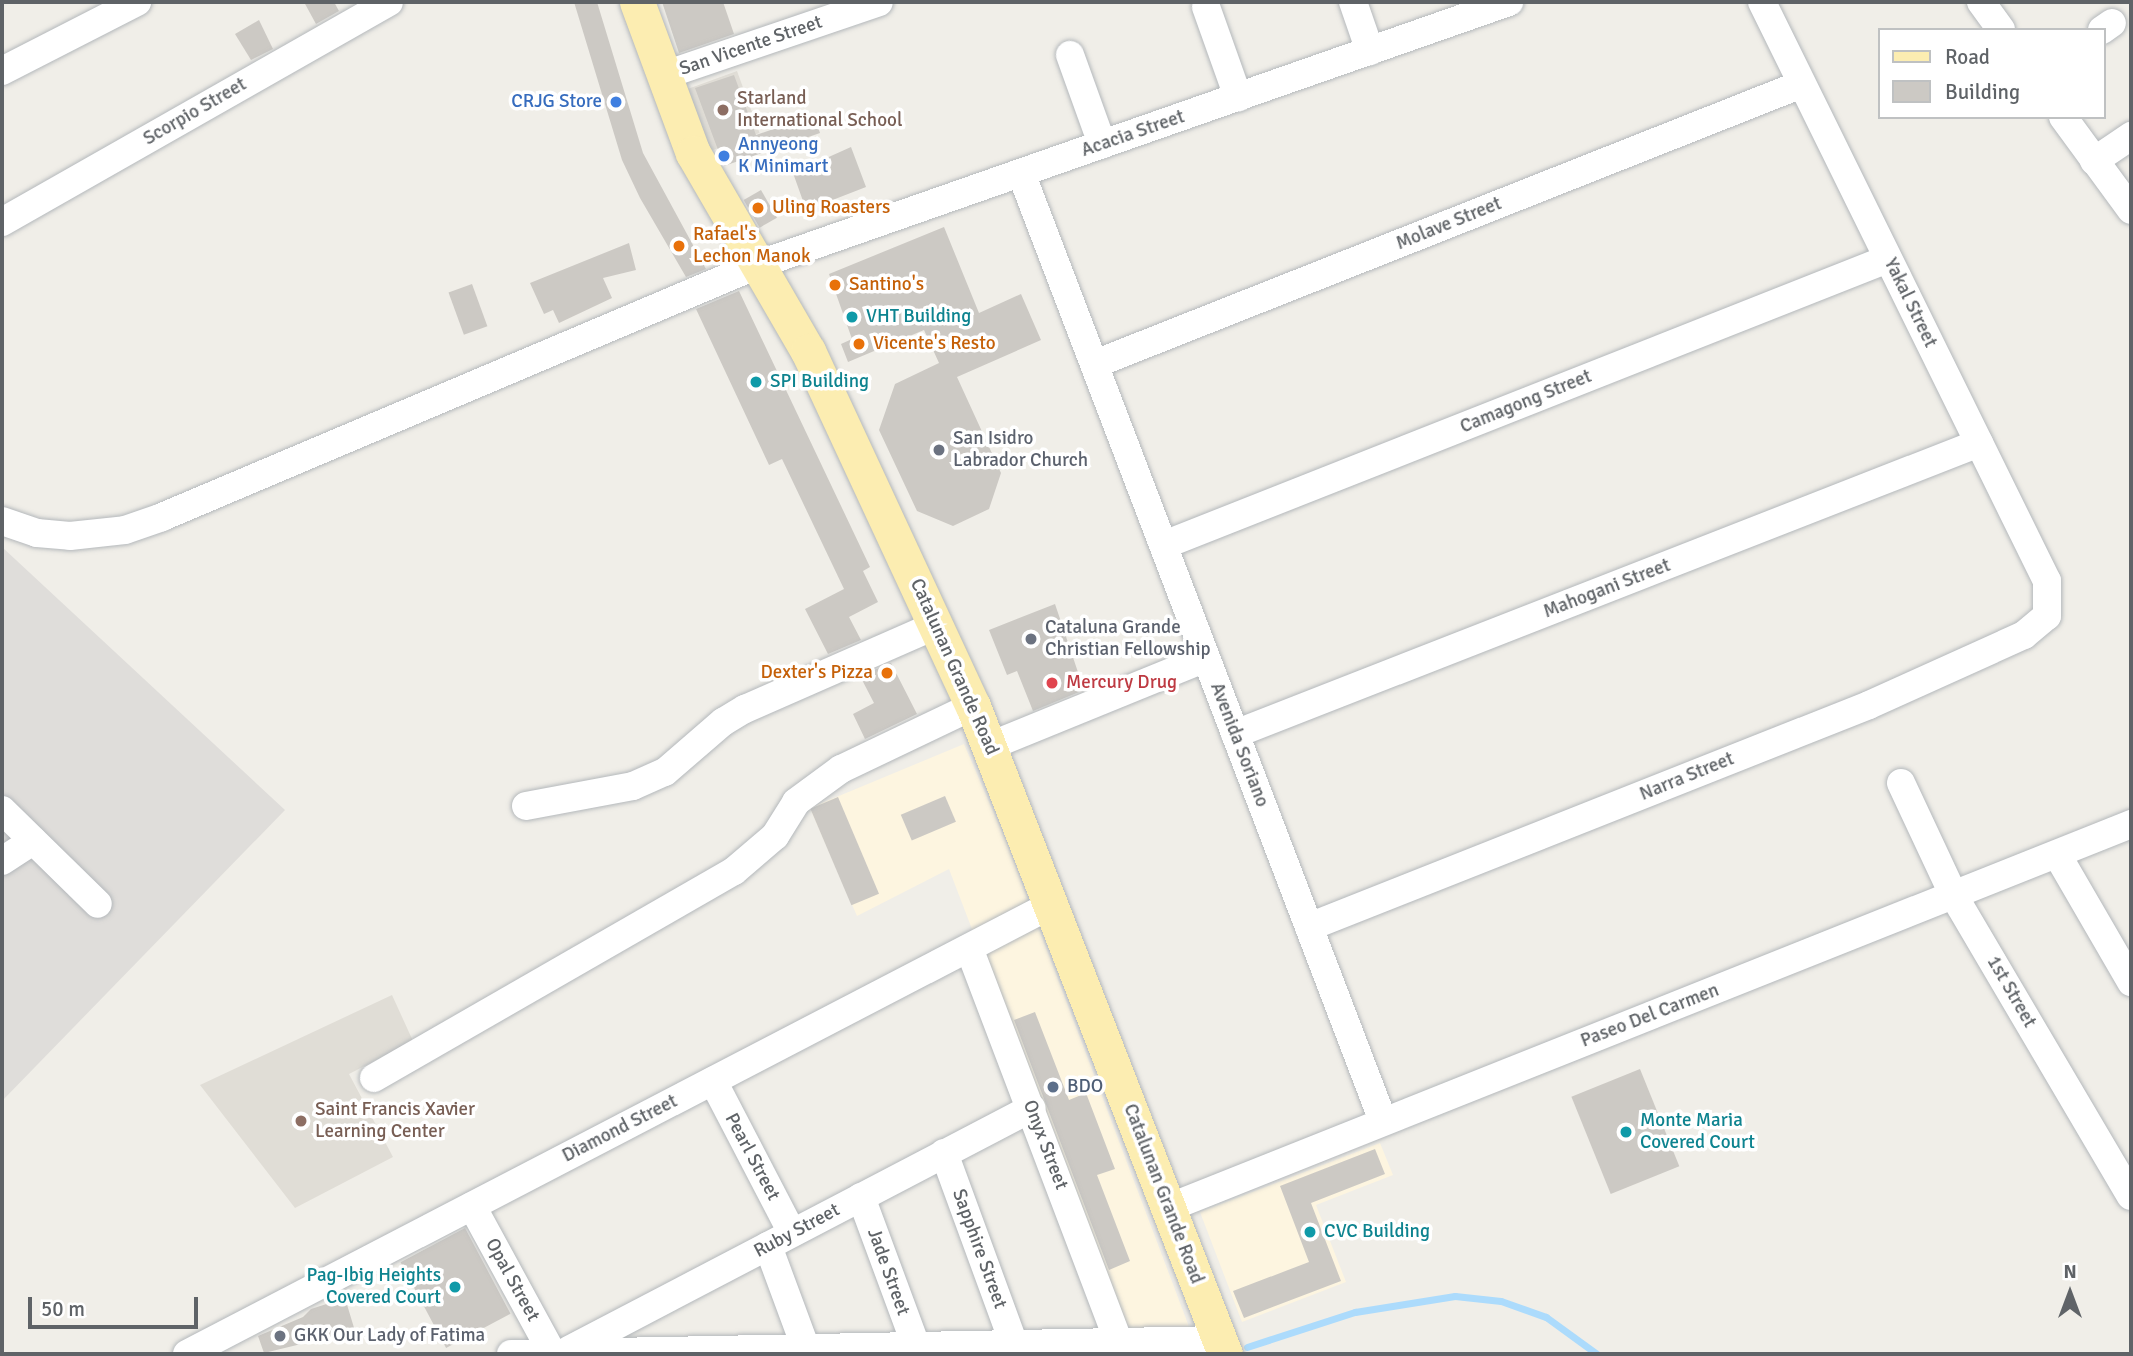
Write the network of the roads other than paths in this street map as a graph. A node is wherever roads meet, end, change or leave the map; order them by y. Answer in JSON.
{"nodes":[{"id":1,"x":137,"y":2,"type":"edge"},
{"id":2,"x":388,"y":2,"type":"edge"},
{"id":3,"x":637,"y":2,"type":"edge"},
{"id":4,"x":879,"y":2,"type":"edge"},
{"id":5,"x":1353,"y":2,"type":"edge"},
{"id":6,"x":1762,"y":2,"type":"edge"},
{"id":7,"x":1981,"y":2,"type":"edge"},
{"id":8,"x":1504,"y":3,"type":"edge"},
{"id":9,"x":1206,"y":7,"type":"dead end"},
{"id":10,"x":831,"y":10,"type":"edge"},
{"id":11,"x":2000,"y":28,"type":"edge"},
{"id":12,"x":1370,"y":51,"type":"junction"},
{"id":13,"x":1070,"y":55,"type":"dead end"},
{"id":14,"x":2,"y":71,"type":"edge"},
{"id":15,"x":662,"y":76,"type":"junction"},
{"id":16,"x":1802,"y":84,"type":"junction"},
{"id":17,"x":1238,"y":97,"type":"junction"},
{"id":18,"x":2064,"y":119,"type":"edge"},
{"id":19,"x":2131,"y":136,"type":"edge"},
{"id":20,"x":1102,"y":144,"type":"junction"},
{"id":21,"x":2094,"y":161,"type":"junction"},
{"id":22,"x":1021,"y":173,"type":"junction"},
{"id":23,"x":2131,"y":210,"type":"edge"},
{"id":24,"x":2,"y":222,"type":"edge"},
{"id":25,"x":1888,"y":259,"type":"junction"},
{"id":26,"x":757,"y":265,"type":"junction"},
{"id":27,"x":1095,"y":364,"type":"junction"},
{"id":28,"x":1979,"y":443,"type":"junction"},
{"id":29,"x":4,"y":526,"type":"edge"},
{"id":30,"x":1164,"y":545,"type":"junction"},
{"id":31,"x":2050,"y":606,"type":"joint"},
{"id":32,"x":936,"y":625,"type":"junction"},
{"id":33,"x":1206,"y":658,"type":"junction"},
{"id":34,"x":973,"y":706,"type":"junction"},
{"id":35,"x":1235,"y":734,"type":"junction"},
{"id":36,"x":989,"y":746,"type":"junction"},
{"id":37,"x":1901,"y":783,"type":"dead end"},
{"id":38,"x":526,"y":806,"type":"dead end"},
{"id":39,"x":2,"y":810,"type":"edge"},
{"id":40,"x":2131,"y":824,"type":"edge"},
{"id":41,"x":33,"y":841,"type":"junction"},
{"id":42,"x":2058,"y":856,"type":"junction"},
{"id":43,"x":2,"y":861,"type":"edge"},
{"id":44,"x":1954,"y":896,"type":"junction"},
{"id":45,"x":98,"y":904,"type":"dead end"},
{"id":46,"x":1053,"y":904,"type":"junction"},
{"id":47,"x":1309,"y":927,"type":"junction"},
{"id":48,"x":969,"y":948,"type":"junction"},
{"id":49,"x":2131,"y":982,"type":"edge"},
{"id":50,"x":374,"y":1078,"type":"dead end"},
{"id":51,"x":713,"y":1081,"type":"junction"},
{"id":52,"x":1032,"y":1108,"type":"junction"},
{"id":53,"x":1383,"y":1121,"type":"junction"},
{"id":54,"x":944,"y":1153,"type":"junction"},
{"id":55,"x":2131,"y":1196,"type":"edge"},
{"id":56,"x":861,"y":1197,"type":"junction"},
{"id":57,"x":472,"y":1206,"type":"junction"},
{"id":58,"x":1168,"y":1208,"type":"junction"},
{"id":59,"x":780,"y":1240,"type":"junction"},
{"id":60,"x":1119,"y":1342,"type":"junction"},
{"id":61,"x":1014,"y":1344,"type":"junction"},
{"id":62,"x":916,"y":1346,"type":"junction"},
{"id":63,"x":1222,"y":1347,"type":"edge"},
{"id":64,"x":806,"y":1349,"type":"junction"},
{"id":65,"x":552,"y":1353,"type":"edge"},
{"id":66,"x":563,"y":1353,"type":"edge"},
{"id":67,"x":187,"y":1354,"type":"edge"},
{"id":68,"x":510,"y":1354,"type":"edge"}],
"edges":[{"from":1,"to":14,"type":"street"},
{"from":2,"to":24,"type":"street","name":"Scorpio Street"},
{"from":3,"to":15,"type":"main road","name":"Catalunan Grande Road"},
{"from":4,"to":10,"type":"street","name":"San Vicente Street"},
{"from":5,"to":12,"type":"street"},
{"from":6,"to":16,"type":"street","name":"Yakal Street"},
{"from":7,"to":11,"type":"street"},
{"from":8,"to":12,"type":"street","name":"Acacia Street"},
{"from":9,"to":17,"type":"street"},
{"from":10,"to":15,"type":"street","name":"San Vicente Street"},
{"from":12,"to":17,"type":"street","name":"Acacia Street"},
{"from":13,"to":20,"type":"street"},
{"from":15,"to":26,"type":"main road","name":"Catalunan Grande Road"},
{"from":16,"to":25,"type":"street","name":"Yakal Street"},
{"from":16,"to":27,"type":"street","name":"Molave Street"},
{"from":17,"to":20,"type":"street","name":"Acacia Street"},
{"from":18,"to":21,"type":"street"},
{"from":19,"to":21,"type":"street"},
{"from":20,"to":22,"type":"street","name":"Acacia Street"},
{"from":21,"to":23,"type":"street"},
{"from":22,"to":26,"type":"street","name":"Acacia Street"},
{"from":22,"to":27,"type":"street","name":"Avenida Soriano"},
{"from":25,"to":28,"type":"street","name":"Yakal Street"},
{"from":25,"to":30,"type":"street","name":"Camagong Street"},
{"from":26,"to":29,"type":"street","name":"Acacia Street"},
{"from":26,"to":32,"type":"main road","name":"Catalunan Grande Road"},
{"from":27,"to":30,"type":"street","name":"Avenida Soriano"},
{"from":28,"to":31,"type":"street","name":"Yakal Street"},
{"from":28,"to":35,"type":"street","name":"Mahogani Street"},
{"from":30,"to":33,"type":"street","name":"Avenida Soriano"},
{"from":31,"to":47,"type":"street","name":"Narra Street"},
{"from":32,"to":34,"type":"main road","name":"Catalunan Grande Road"},
{"from":32,"to":38,"type":"street"},
{"from":33,"to":35,"type":"street","name":"Avenida Soriano"},
{"from":33,"to":36,"type":"street"},
{"from":34,"to":36,"type":"main road","name":"Catalunan Grande Road"},
{"from":34,"to":50,"type":"street"},
{"from":35,"to":47,"type":"street","name":"Avenida Soriano"},
{"from":36,"to":46,"type":"main road","name":"Catalunan Grande Road"},
{"from":37,"to":44,"type":"street","name":"1st Street"},
{"from":39,"to":41,"type":"street"},
{"from":40,"to":42,"type":"street","name":"Paseo Del Carmen"},
{"from":41,"to":43,"type":"street"},
{"from":41,"to":45,"type":"street"},
{"from":42,"to":44,"type":"street","name":"Paseo Del Carmen"},
{"from":42,"to":49,"type":"street"},
{"from":44,"to":53,"type":"street","name":"Paseo Del Carmen"},
{"from":44,"to":55,"type":"street","name":"1st Street"},
{"from":46,"to":48,"type":"street","name":"Diamond Street"},
{"from":46,"to":58,"type":"main road","name":"Catalunan Grande Road"},
{"from":47,"to":53,"type":"street","name":"Avenida Soriano"},
{"from":48,"to":51,"type":"street","name":"Diamond Street"},
{"from":48,"to":52,"type":"street","name":"Onyx Street"},
{"from":51,"to":57,"type":"street","name":"Diamond Street"},
{"from":51,"to":59,"type":"street","name":"Pearl Street"},
{"from":52,"to":54,"type":"street","name":"Ruby Street"},
{"from":52,"to":60,"type":"street","name":"Onyx Street"},
{"from":53,"to":58,"type":"street","name":"Paseo Del Carmen"},
{"from":54,"to":56,"type":"street","name":"Ruby Street"},
{"from":54,"to":61,"type":"street","name":"Sapphire Street"},
{"from":56,"to":59,"type":"street","name":"Ruby Street"},
{"from":56,"to":62,"type":"street","name":"Jade Street"},
{"from":57,"to":65,"type":"street","name":"Opal Street"},
{"from":57,"to":67,"type":"street","name":"Diamond Street"},
{"from":58,"to":63,"type":"main road","name":"Catalunan Grande Road"},
{"from":59,"to":64,"type":"street","name":"Pearl Street"},
{"from":59,"to":66,"type":"street","name":"Ruby Street"},
{"from":60,"to":61,"type":"street"},
{"from":60,"to":63,"type":"street"},
{"from":61,"to":62,"type":"street"},
{"from":62,"to":64,"type":"street"},
{"from":64,"to":66,"type":"street"},
{"from":65,"to":66,"type":"street"},
{"from":65,"to":68,"type":"street"}]}
